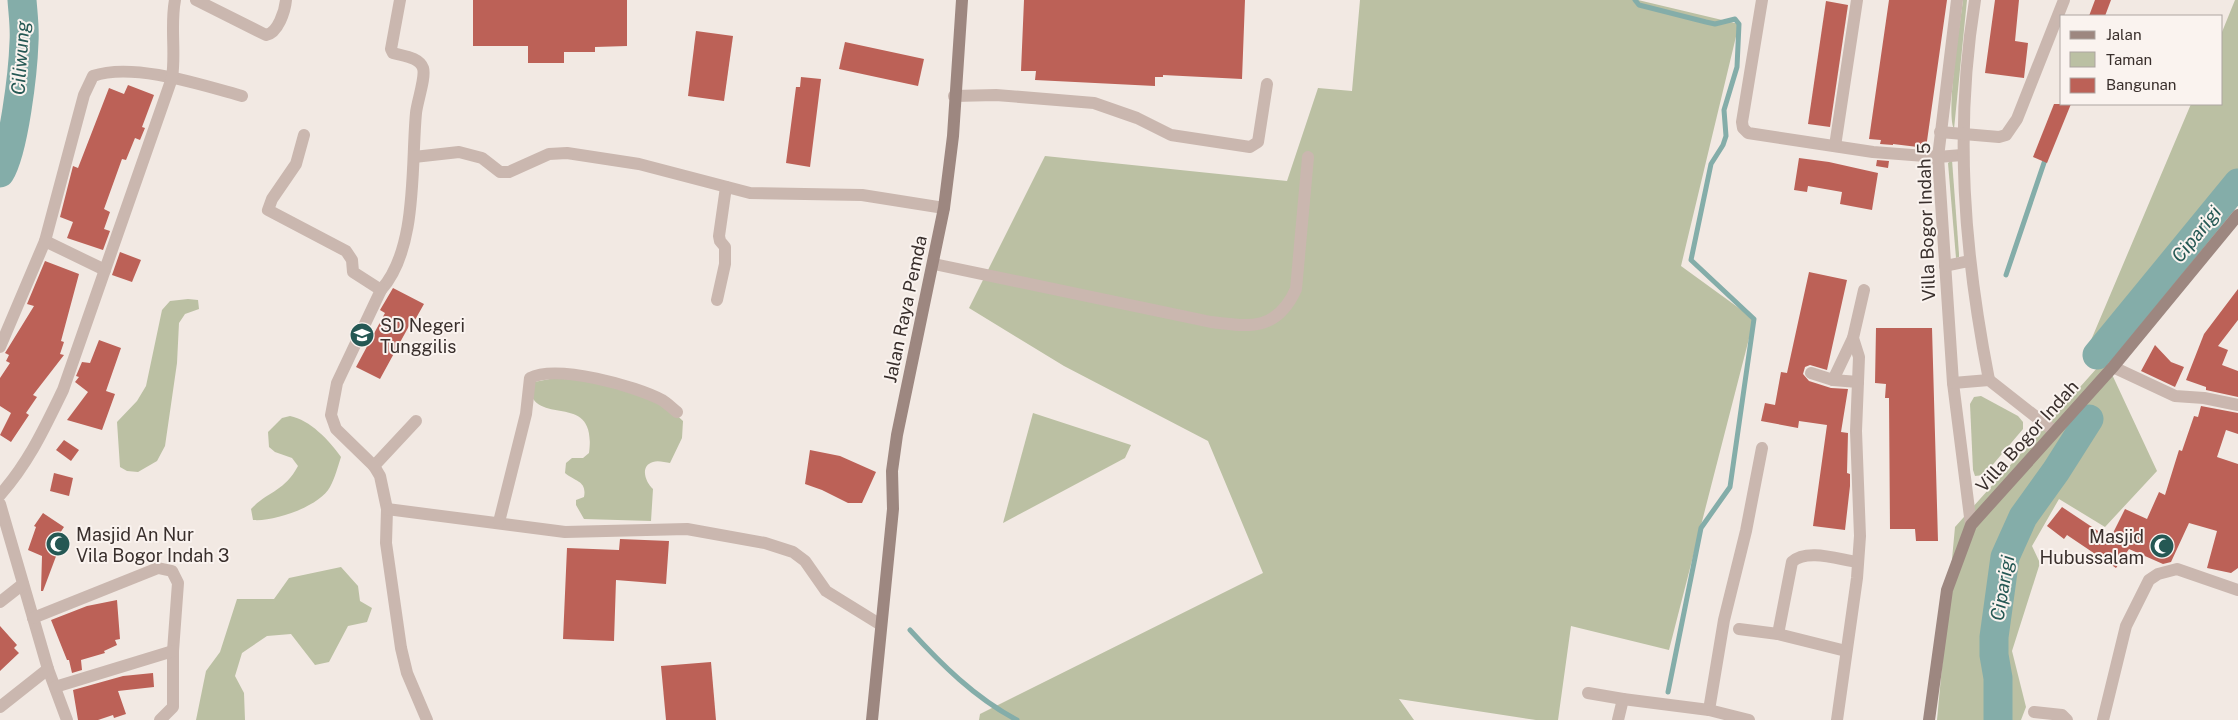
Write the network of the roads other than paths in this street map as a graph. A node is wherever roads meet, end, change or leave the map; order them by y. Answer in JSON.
{"nodes":[{"id":1,"x":175,"y":0,"type":"edge"},
{"id":2,"x":196,"y":0,"type":"edge"},
{"id":3,"x":286,"y":0,"type":"edge"},
{"id":4,"x":400,"y":0,"type":"edge"},
{"id":5,"x":962,"y":0,"type":"edge"},
{"id":6,"x":1762,"y":0,"type":"edge"},
{"id":7,"x":1858,"y":0,"type":"edge"},
{"id":8,"x":1956,"y":0,"type":"edge"},
{"id":9,"x":1975,"y":0,"type":"edge"},
{"id":10,"x":2064,"y":0,"type":"edge"},
{"id":11,"x":172,"y":78,"type":"junction"},
{"id":12,"x":1267,"y":84,"type":"dead end"},
{"id":13,"x":242,"y":96,"type":"dead end"},
{"id":14,"x":954,"y":96,"type":"junction"},
{"id":15,"x":1940,"y":132,"type":"junction"},
{"id":16,"x":1962,"y":134,"type":"junction"},
{"id":17,"x":304,"y":135,"type":"dead end"},
{"id":18,"x":1835,"y":146,"type":"junction"},
{"id":19,"x":1962,"y":155,"type":"junction"},
{"id":20,"x":414,"y":157,"type":"junction"},
{"id":21,"x":1308,"y":157,"type":"dead end"},
{"id":22,"x":1938,"y":157,"type":"junction"},
{"id":23,"x":726,"y":187,"type":"junction"},
{"id":24,"x":944,"y":208,"type":"junction"},
{"id":25,"x":2236,"y":221,"type":"edge"},
{"id":26,"x":45,"y":242,"type":"junction"},
{"id":27,"x":1969,"y":260,"type":"junction"},
{"id":28,"x":934,"y":264,"type":"junction"},
{"id":29,"x":1945,"y":266,"type":"junction"},
{"id":30,"x":105,"y":270,"type":"junction"},
{"id":31,"x":380,"y":290,"type":"junction"},
{"id":32,"x":1864,"y":290,"type":"dead end"},
{"id":33,"x":717,"y":300,"type":"dead end"},
{"id":34,"x":1853,"y":338,"type":"junction"},
{"id":35,"x":0,"y":347,"type":"edge"},
{"id":36,"x":2113,"y":368,"type":"junction"},
{"id":37,"x":1811,"y":372,"type":"dead end"},
{"id":38,"x":1834,"y":380,"type":"junction"},
{"id":39,"x":1989,"y":380,"type":"junction"},
{"id":40,"x":1858,"y":382,"type":"junction"},
{"id":41,"x":1953,"y":383,"type":"junction"},
{"id":42,"x":2238,"y":405,"type":"edge"},
{"id":43,"x":677,"y":412,"type":"dead end"},
{"id":44,"x":416,"y":421,"type":"dead end"},
{"id":45,"x":2054,"y":431,"type":"junction"},
{"id":46,"x":1762,"y":448,"type":"dead end"},
{"id":47,"x":374,"y":466,"type":"junction"},
{"id":48,"x":0,"y":495,"type":"edge"},
{"id":49,"x":0,"y":504,"type":"edge"},
{"id":50,"x":387,"y":509,"type":"junction"},
{"id":51,"x":499,"y":522,"type":"junction"},
{"id":52,"x":1971,"y":525,"type":"junction"},
{"id":53,"x":1858,"y":562,"type":"junction"},
{"id":54,"x":23,"y":584,"type":"junction"},
{"id":55,"x":2238,"y":590,"type":"edge"},
{"id":56,"x":0,"y":602,"type":"edge"},
{"id":57,"x":33,"y":618,"type":"junction"},
{"id":58,"x":881,"y":625,"type":"junction"},
{"id":59,"x":1739,"y":629,"type":"dead end"},
{"id":60,"x":1778,"y":634,"type":"junction"},
{"id":61,"x":1846,"y":651,"type":"junction"},
{"id":62,"x":173,"y":652,"type":"junction"},
{"id":63,"x":48,"y":669,"type":"junction"},
{"id":64,"x":55,"y":687,"type":"junction"},
{"id":65,"x":1588,"y":693,"type":"dead end"},
{"id":66,"x":1623,"y":699,"type":"junction"},
{"id":67,"x":0,"y":707,"type":"edge"},
{"id":68,"x":1708,"y":710,"type":"junction"},
{"id":69,"x":2034,"y":712,"type":"dead end"},
{"id":70,"x":1725,"y":717,"type":"edge"},
{"id":71,"x":68,"y":720,"type":"edge"},
{"id":72,"x":160,"y":720,"type":"edge"},
{"id":73,"x":427,"y":720,"type":"edge"},
{"id":74,"x":872,"y":720,"type":"edge"},
{"id":75,"x":1618,"y":720,"type":"edge"},
{"id":76,"x":1749,"y":720,"type":"edge"},
{"id":77,"x":1837,"y":720,"type":"edge"},
{"id":78,"x":1929,"y":720,"type":"edge"},
{"id":79,"x":2067,"y":720,"type":"edge"},
{"id":80,"x":2103,"y":720,"type":"edge"}],
"edges":[{"from":1,"to":11,"type":"street"},
{"from":2,"to":3,"type":"street"},
{"from":4,"to":20,"type":"street"},
{"from":5,"to":14,"type":"main road","name":"Jalan Raya Pemda"},
{"from":6,"to":18,"type":"street"},
{"from":7,"to":18,"type":"street"},
{"from":8,"to":15,"type":"street","name":"Villa Bogor Indah 5"},
{"from":9,"to":16,"type":"street"},
{"from":10,"to":16,"type":"street"},
{"from":11,"to":13,"type":"street"},
{"from":11,"to":26,"type":"street"},
{"from":11,"to":30,"type":"street"},
{"from":12,"to":14,"type":"street"},
{"from":14,"to":24,"type":"main road","name":"Jalan Raya Pemda"},
{"from":15,"to":16,"type":"street"},
{"from":15,"to":22,"type":"street","name":"Villa Bogor Indah 5"},
{"from":16,"to":19,"type":"street"},
{"from":17,"to":31,"type":"street"},
{"from":18,"to":22,"type":"street"},
{"from":19,"to":22,"type":"street"},
{"from":19,"to":27,"type":"street"},
{"from":20,"to":23,"type":"street"},
{"from":20,"to":31,"type":"street"},
{"from":21,"to":28,"type":"street"},
{"from":22,"to":29,"type":"street","name":"Villa Bogor Indah 5"},
{"from":23,"to":24,"type":"street"},
{"from":23,"to":33,"type":"street"},
{"from":24,"to":28,"type":"main road","name":"Jalan Raya Pemda"},
{"from":25,"to":36,"type":"main road","name":"Villa Bogor Indah"},
{"from":26,"to":30,"type":"street"},
{"from":26,"to":35,"type":"street"},
{"from":27,"to":29,"type":"street"},
{"from":27,"to":39,"type":"street"},
{"from":28,"to":58,"type":"main road","name":"Jalan Raya Pemda"},
{"from":29,"to":41,"type":"street","name":"Villa Bogor Indah 5"},
{"from":30,"to":48,"type":"street"},
{"from":31,"to":47,"type":"street"},
{"from":32,"to":34,"type":"street"},
{"from":34,"to":38,"type":"street"},
{"from":34,"to":40,"type":"street"},
{"from":36,"to":42,"type":"street"},
{"from":36,"to":45,"type":"main road","name":"Villa Bogor Indah"},
{"from":37,"to":38,"type":"street"},
{"from":38,"to":40,"type":"street"},
{"from":39,"to":41,"type":"street"},
{"from":39,"to":45,"type":"street"},
{"from":40,"to":53,"type":"street"},
{"from":41,"to":52,"type":"street","name":"Villa Bogor Indah 5"},
{"from":43,"to":51,"type":"street"},
{"from":44,"to":47,"type":"street"},
{"from":45,"to":52,"type":"main road","name":"Villa Bogor Indah"},
{"from":46,"to":68,"type":"street"},
{"from":47,"to":50,"type":"street"},
{"from":49,"to":54,"type":"street"},
{"from":50,"to":51,"type":"street"},
{"from":50,"to":73,"type":"street"},
{"from":51,"to":58,"type":"street"},
{"from":52,"to":78,"type":"main road","name":"Villa Bogor Indah"},
{"from":53,"to":60,"type":"street"},
{"from":53,"to":61,"type":"street"},
{"from":54,"to":56,"type":"street"},
{"from":54,"to":57,"type":"street"},
{"from":55,"to":80,"type":"street"},
{"from":57,"to":62,"type":"street"},
{"from":57,"to":63,"type":"street"},
{"from":58,"to":74,"type":"main road","name":"Jalan Raya Pemda"},
{"from":59,"to":60,"type":"street"},
{"from":60,"to":61,"type":"street"},
{"from":61,"to":77,"type":"street"},
{"from":62,"to":64,"type":"street"},
{"from":62,"to":72,"type":"street"},
{"from":63,"to":64,"type":"street"},
{"from":63,"to":67,"type":"street"},
{"from":64,"to":71,"type":"street"},
{"from":65,"to":66,"type":"street"},
{"from":66,"to":68,"type":"street"},
{"from":66,"to":75,"type":"street"},
{"from":68,"to":70,"type":"street"},
{"from":69,"to":79,"type":"street"},
{"from":70,"to":76,"type":"street"}]}
